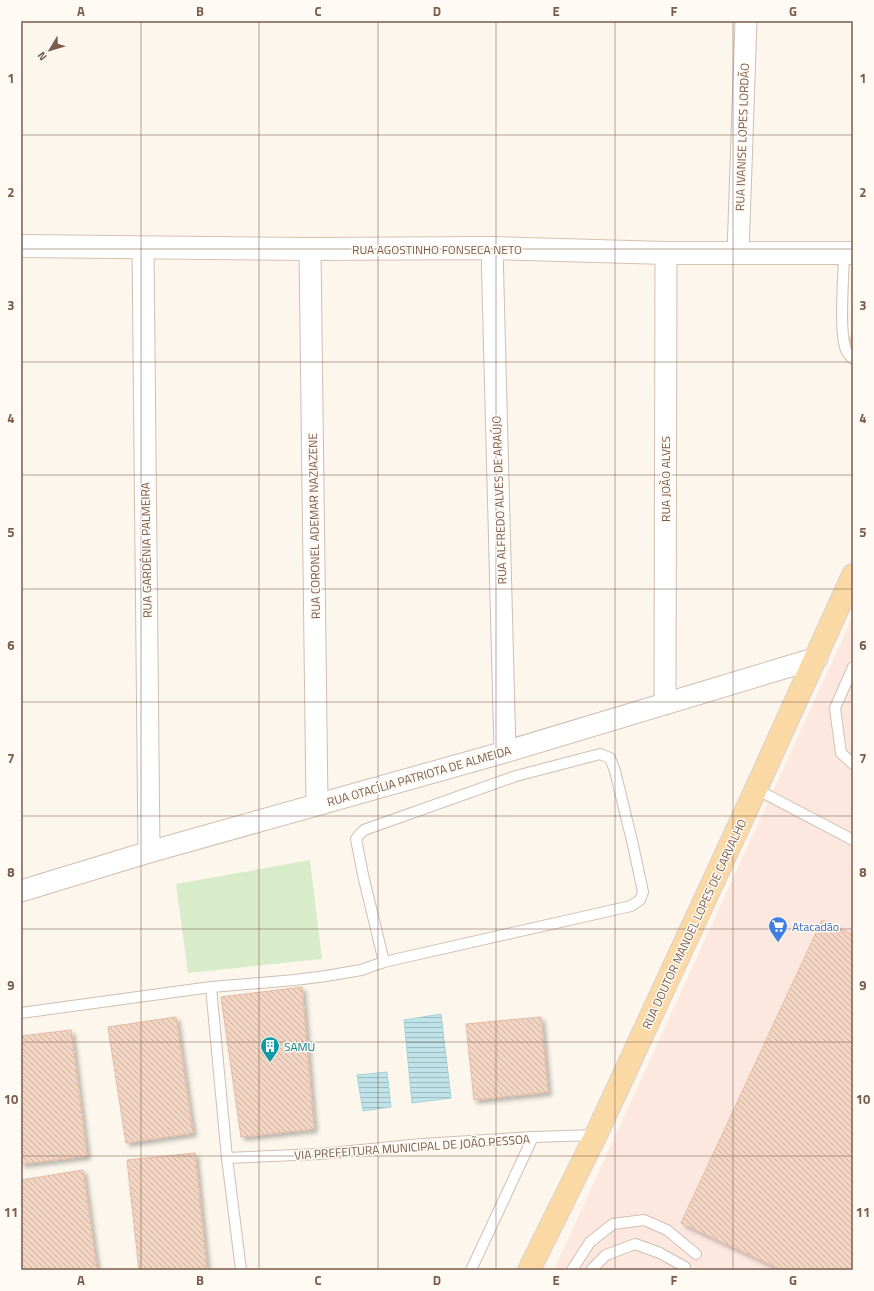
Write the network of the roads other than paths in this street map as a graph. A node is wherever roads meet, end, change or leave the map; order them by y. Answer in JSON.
{"nodes":[{"id":1,"x":746,"y":21,"type":"edge"},
{"id":2,"x":21,"y":246,"type":"edge"},
{"id":3,"x":143,"y":248,"type":"junction"},
{"id":4,"x":310,"y":248,"type":"junction"},
{"id":5,"x":492,"y":248,"type":"junction"},
{"id":6,"x":666,"y":253,"type":"junction"},
{"id":7,"x":738,"y":253,"type":"junction"},
{"id":8,"x":849,"y":253,"type":"edge"},
{"id":9,"x":853,"y":359,"type":"edge"},
{"id":10,"x":853,"y":574,"type":"edge"},
{"id":11,"x":816,"y":658,"type":"junction"},
{"id":12,"x":853,"y":667,"type":"edge"},
{"id":13,"x":664,"y":704,"type":"junction"},
{"id":14,"x":506,"y":752,"type":"junction"},
{"id":15,"x":853,"y":764,"type":"edge"},
{"id":16,"x":756,"y":789,"type":"junction"},
{"id":17,"x":317,"y":804,"type":"junction"},
{"id":18,"x":853,"y":840,"type":"edge"},
{"id":19,"x":149,"y":852,"type":"junction"},
{"id":20,"x":21,"y":891,"type":"edge"},
{"id":21,"x":384,"y":962,"type":"junction"},
{"id":22,"x":211,"y":987,"type":"junction"},
{"id":23,"x":21,"y":1013,"type":"edge"},
{"id":24,"x":596,"y":1135,"type":"junction"},
{"id":25,"x":533,"y":1137,"type":"junction"},
{"id":26,"x":227,"y":1158,"type":"junction"},
{"id":27,"x":696,"y":1254,"type":"dead end"},
{"id":28,"x":685,"y":1267,"type":"dead end"},
{"id":29,"x":241,"y":1270,"type":"edge"},
{"id":30,"x":471,"y":1270,"type":"edge"},
{"id":31,"x":529,"y":1270,"type":"edge"},
{"id":32,"x":572,"y":1270,"type":"edge"},
{"id":33,"x":591,"y":1270,"type":"edge"}],
"edges":[{"from":1,"to":7,"type":"street","name":"RUA IVANISE LOPES LORDÃO"},
{"from":2,"to":3,"type":"main road","name":"RUA AGOSTINHO FONSECA NETO"},
{"from":3,"to":4,"type":"main road","name":"RUA AGOSTINHO FONSECA NETO"},
{"from":3,"to":19,"type":"street","name":"RUA GARDÊNIA PALMEIRA"},
{"from":4,"to":5,"type":"main road","name":"RUA AGOSTINHO FONSECA NETO"},
{"from":4,"to":17,"type":"street","name":"RUA CORONEL ADEMAR NAZIAZENE"},
{"from":5,"to":6,"type":"main road","name":"RUA AGOSTINHO FONSECA NETO"},
{"from":5,"to":14,"type":"street","name":"RUA ALFREDO ALVES DE ARAÚJO"},
{"from":6,"to":7,"type":"main road","name":"RUA AGOSTINHO FONSECA NETO"},
{"from":6,"to":13,"type":"street","name":"RUA JOÃO ALVES"},
{"from":7,"to":8,"type":"main road","name":"RUA AGOSTINHO FONSECA NETO"},
{"from":8,"to":9,"type":"lane"},
{"from":10,"to":11,"type":"main road","name":"RUA DOUTOR MANOEL LOPES DE CARVALHO"},
{"from":11,"to":13,"type":"street","name":"RUA OTACÍLIA PATRIOTA DE ALMEIDA"},
{"from":11,"to":16,"type":"main road","name":"RUA DOUTOR MANOEL LOPES DE CARVALHO"},
{"from":12,"to":15,"type":"lane"},
{"from":13,"to":14,"type":"street","name":"RUA OTACÍLIA PATRIOTA DE ALMEIDA"},
{"from":14,"to":17,"type":"street","name":"RUA OTACÍLIA PATRIOTA DE ALMEIDA"},
{"from":16,"to":18,"type":"lane"},
{"from":16,"to":24,"type":"main road","name":"RUA DOUTOR MANOEL LOPES DE CARVALHO"},
{"from":17,"to":19,"type":"street","name":"RUA OTACÍLIA PATRIOTA DE ALMEIDA"},
{"from":19,"to":20,"type":"street","name":"RUA OTACÍLIA PATRIOTA DE ALMEIDA"},
{"from":21,"to":21,"type":"lane"},
{"from":21,"to":22,"type":"lane"},
{"from":22,"to":23,"type":"lane"},
{"from":22,"to":26,"type":"lane"},
{"from":24,"to":25,"type":"lane","name":"VIA PREFEITURA MUNICIPAL DE JOÃO PESSOA"},
{"from":24,"to":31,"type":"main road","name":"RUA DOUTOR MANOEL LOPES DE CARVALHO"},
{"from":25,"to":26,"type":"lane","name":"VIA PREFEITURA MUNICIPAL DE JOÃO PESSOA"},
{"from":25,"to":30,"type":"lane"},
{"from":26,"to":29,"type":"lane"},
{"from":27,"to":32,"type":"lane"},
{"from":28,"to":33,"type":"lane"}]}
